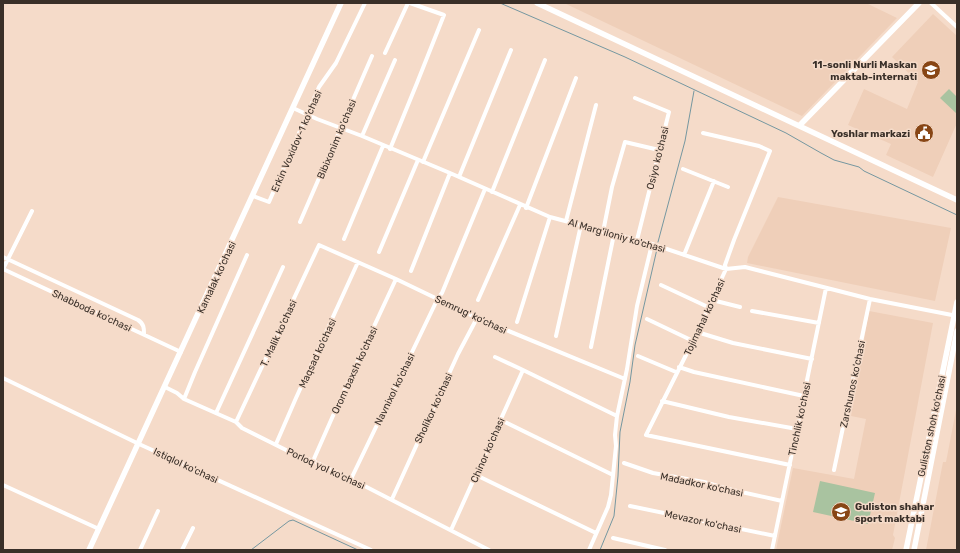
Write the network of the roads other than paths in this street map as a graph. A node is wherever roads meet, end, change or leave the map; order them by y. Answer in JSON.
{"nodes":[{"id":1,"x":342,"y":3,"type":"edge"},
{"id":2,"x":365,"y":3,"type":"edge"},
{"id":3,"x":409,"y":3,"type":"edge"},
{"id":4,"x":537,"y":3,"type":"edge"},
{"id":5,"x":931,"y":3,"type":"edge"},
{"id":6,"x":916,"y":4,"type":"edge"},
{"id":7,"x":957,"y":27,"type":"edge"},
{"id":8,"x":479,"y":30,"type":"dead end"},
{"id":9,"x":511,"y":50,"type":"dead end"},
{"id":10,"x":385,"y":53,"type":"dead end"},
{"id":11,"x":372,"y":56,"type":"dead end"},
{"id":12,"x":395,"y":60,"type":"dead end"},
{"id":13,"x":545,"y":60,"type":"dead end"},
{"id":14,"x":576,"y":78,"type":"dead end"},
{"id":15,"x":635,"y":98,"type":"dead end"},
{"id":16,"x":596,"y":105,"type":"dead end"},
{"id":17,"x":293,"y":108,"type":"junction"},
{"id":18,"x":307,"y":116,"type":"junction"},
{"id":19,"x":800,"y":126,"type":"junction"},
{"id":20,"x":341,"y":129,"type":"junction"},
{"id":21,"x":703,"y":133,"type":"dead end"},
{"id":22,"x":362,"y":136,"type":"junction"},
{"id":23,"x":383,"y":146,"type":"junction"},
{"id":24,"x":390,"y":148,"type":"junction"},
{"id":25,"x":659,"y":150,"type":"junction"},
{"id":26,"x":418,"y":160,"type":"junction"},
{"id":27,"x":423,"y":162,"type":"junction"},
{"id":28,"x":683,"y":169,"type":"dead end"},
{"id":29,"x":450,"y":173,"type":"junction"},
{"id":30,"x":459,"y":177,"type":"junction"},
{"id":31,"x":714,"y":181,"type":"junction"},
{"id":32,"x":728,"y":187,"type":"dead end"},
{"id":33,"x":484,"y":189,"type":"junction"},
{"id":34,"x":492,"y":192,"type":"junction"},
{"id":35,"x":253,"y":196,"type":"junction"},
{"id":36,"x":957,"y":200,"type":"edge"},
{"id":37,"x":520,"y":205,"type":"junction"},
{"id":38,"x":526,"y":208,"type":"junction"},
{"id":39,"x":32,"y":211,"type":"dead end"},
{"id":40,"x":550,"y":217,"type":"junction"},
{"id":41,"x":566,"y":221,"type":"junction"},
{"id":42,"x":300,"y":222,"type":"dead end"},
{"id":43,"x":581,"y":225,"type":"junction"},
{"id":44,"x":603,"y":232,"type":"junction"},
{"id":45,"x":614,"y":234,"type":"junction"},
{"id":46,"x":344,"y":239,"type":"dead end"},
{"id":47,"x":637,"y":240,"type":"junction"},
{"id":48,"x":652,"y":244,"type":"junction"},
{"id":49,"x":319,"y":245,"type":"joint"},
{"id":50,"x":379,"y":252,"type":"dead end"},
{"id":51,"x":247,"y":255,"type":"dead end"},
{"id":52,"x":684,"y":255,"type":"junction"},
{"id":53,"x":3,"y":257,"type":"edge"},
{"id":54,"x":8,"y":259,"type":"junction"},
{"id":55,"x":358,"y":262,"type":"junction"},
{"id":56,"x":283,"y":267,"type":"dead end"},
{"id":57,"x":3,"y":269,"type":"edge"},
{"id":58,"x":726,"y":269,"type":"junction"},
{"id":59,"x":411,"y":271,"type":"dead end"},
{"id":60,"x":39,"y":274,"type":"junction"},
{"id":61,"x":396,"y":278,"type":"junction"},
{"id":62,"x":34,"y":283,"type":"junction"},
{"id":63,"x":661,"y":285,"type":"dead end"},
{"id":64,"x":826,"y":288,"type":"junction"},
{"id":65,"x":438,"y":298,"type":"junction"},
{"id":66,"x":870,"y":299,"type":"junction"},
{"id":67,"x":478,"y":300,"type":"dead end"},
{"id":68,"x":712,"y":300,"type":"junction"},
{"id":69,"x":957,"y":302,"type":"edge"},
{"id":70,"x":708,"y":307,"type":"junction"},
{"id":71,"x":740,"y":307,"type":"dead end"},
{"id":72,"x":752,"y":311,"type":"dead end"},
{"id":73,"x":956,"y":316,"type":"edge"},
{"id":74,"x":477,"y":318,"type":"junction"},
{"id":75,"x":647,"y":319,"type":"dead end"},
{"id":76,"x":517,"y":322,"type":"dead end"},
{"id":77,"x":819,"y":323,"type":"junction"},
{"id":78,"x":697,"y":332,"type":"junction"},
{"id":79,"x":957,"y":332,"type":"edge"},
{"id":80,"x":144,"y":334,"type":"junction"},
{"id":81,"x":556,"y":336,"type":"dead end"},
{"id":82,"x":693,"y":341,"type":"junction"},
{"id":83,"x":591,"y":347,"type":"dead end"},
{"id":84,"x":181,"y":352,"type":"junction"},
{"id":85,"x":638,"y":356,"type":"dead end"},
{"id":86,"x":495,"y":357,"type":"dead end"},
{"id":87,"x":812,"y":359,"type":"junction"},
{"id":88,"x":679,"y":367,"type":"junction"},
{"id":89,"x":523,"y":370,"type":"junction"},
{"id":90,"x":676,"y":372,"type":"junction"},
{"id":91,"x":3,"y":378,"type":"edge"},
{"id":92,"x":625,"y":379,"type":"junction"},
{"id":93,"x":165,"y":386,"type":"junction"},
{"id":94,"x":804,"y":396,"type":"junction"},
{"id":95,"x":184,"y":399,"type":"junction"},
{"id":96,"x":662,"y":401,"type":"junction"},
{"id":97,"x":216,"y":413,"type":"junction"},
{"id":98,"x":617,"y":416,"type":"junction"},
{"id":99,"x":500,"y":420,"type":"junction"},
{"id":100,"x":236,"y":422,"type":"junction"},
{"id":101,"x":797,"y":429,"type":"junction"},
{"id":102,"x":139,"y":444,"type":"junction"},
{"id":103,"x":276,"y":444,"type":"junction"},
{"id":104,"x":313,"y":461,"type":"junction"},
{"id":105,"x":624,"y":463,"type":"dead end"},
{"id":106,"x":790,"y":465,"type":"junction"},
{"id":107,"x":834,"y":470,"type":"dead end"},
{"id":108,"x":476,"y":475,"type":"junction"},
{"id":109,"x":613,"y":475,"type":"junction"},
{"id":110,"x":351,"y":479,"type":"junction"},
{"id":111,"x":3,"y":485,"type":"edge"},
{"id":112,"x":392,"y":499,"type":"junction"},
{"id":113,"x":782,"y":501,"type":"junction"},
{"id":114,"x":630,"y":506,"type":"dead end"},
{"id":115,"x":158,"y":511,"type":"dead end"},
{"id":116,"x":193,"y":528,"type":"dead end"},
{"id":117,"x":99,"y":529,"type":"junction"},
{"id":118,"x":451,"y":530,"type":"junction"},
{"id":119,"x":596,"y":533,"type":"junction"},
{"id":120,"x":775,"y":536,"type":"junction"},
{"id":121,"x":613,"y":538,"type":"dead end"},
{"id":122,"x":89,"y":550,"type":"edge"},
{"id":123,"x":140,"y":550,"type":"edge"},
{"id":124,"x":182,"y":550,"type":"edge"},
{"id":125,"x":371,"y":550,"type":"edge"},
{"id":126,"x":489,"y":550,"type":"edge"},
{"id":127,"x":588,"y":550,"type":"edge"},
{"id":128,"x":665,"y":550,"type":"edge"},
{"id":129,"x":772,"y":550,"type":"edge"},
{"id":130,"x":906,"y":550,"type":"edge"},
{"id":131,"x":914,"y":550,"type":"edge"}],
"edges":[{"from":1,"to":17,"type":"main road","name":"Kamalak ko'chasi"},
{"from":2,"to":18,"type":"street","name":"Erkin Voxidov-1 ko'chasi"},
{"from":3,"to":10,"type":"street"},
{"from":3,"to":24,"type":"street"},
{"from":4,"to":19,"type":"main road"},
{"from":5,"to":7,"type":"street"},
{"from":6,"to":19,"type":"main road"},
{"from":8,"to":27,"type":"street"},
{"from":9,"to":30,"type":"street"},
{"from":11,"to":20,"type":"street","name":"Bibixonim ko'chasi"},
{"from":12,"to":22,"type":"street"},
{"from":13,"to":34,"type":"street"},
{"from":14,"to":38,"type":"street"},
{"from":15,"to":25,"type":"street","name":"Osiyo ko'chasi"},
{"from":16,"to":41,"type":"street"},
{"from":17,"to":18,"type":"street","name":"Al Marg'iloniy ko'chasi"},
{"from":17,"to":35,"type":"main road","name":"Kamalak ko'chasi"},
{"from":18,"to":20,"type":"street","name":"Al Marg'iloniy ko'chasi"},
{"from":18,"to":35,"type":"street","name":"Erkin Voxidov-1 ko'chasi"},
{"from":19,"to":36,"type":"main road"},
{"from":20,"to":22,"type":"street","name":"Al Marg'iloniy ko'chasi"},
{"from":20,"to":42,"type":"street","name":"Bibixonim ko'chasi"},
{"from":21,"to":58,"type":"street","name":"Tojimahal ko'chasi"},
{"from":22,"to":23,"type":"street","name":"Al Marg'iloniy ko'chasi"},
{"from":23,"to":24,"type":"street","name":"Al Marg'iloniy ko'chasi"},
{"from":23,"to":46,"type":"street"},
{"from":24,"to":26,"type":"street","name":"Al Marg'iloniy ko'chasi"},
{"from":25,"to":44,"type":"street"},
{"from":25,"to":47,"type":"street","name":"Osiyo ko'chasi"},
{"from":26,"to":27,"type":"street","name":"Al Marg'iloniy ko'chasi"},
{"from":26,"to":50,"type":"street"},
{"from":27,"to":29,"type":"street","name":"Al Marg'iloniy ko'chasi"},
{"from":28,"to":31,"type":"street"},
{"from":29,"to":30,"type":"street","name":"Al Marg'iloniy ko'chasi"},
{"from":29,"to":59,"type":"street"},
{"from":30,"to":33,"type":"street","name":"Al Marg'iloniy ko'chasi"},
{"from":31,"to":32,"type":"street"},
{"from":31,"to":52,"type":"street"},
{"from":33,"to":34,"type":"street","name":"Al Marg'iloniy ko'chasi"},
{"from":33,"to":65,"type":"street","name":"Navnixol ko'chasi"},
{"from":34,"to":37,"type":"street","name":"Al Marg'iloniy ko'chasi"},
{"from":35,"to":84,"type":"main road","name":"Kamalak ko'chasi"},
{"from":37,"to":38,"type":"street","name":"Al Marg'iloniy ko'chasi"},
{"from":37,"to":67,"type":"street"},
{"from":38,"to":40,"type":"street","name":"Al Marg'iloniy ko'chasi"},
{"from":39,"to":54,"type":"street"},
{"from":40,"to":41,"type":"street","name":"Al Marg'iloniy ko'chasi"},
{"from":40,"to":76,"type":"street"},
{"from":41,"to":43,"type":"street","name":"Al Marg'iloniy ko'chasi"},
{"from":43,"to":44,"type":"street","name":"Al Marg'iloniy ko'chasi"},
{"from":43,"to":81,"type":"street"},
{"from":44,"to":45,"type":"street","name":"Al Marg'iloniy ko'chasi"},
{"from":45,"to":47,"type":"street","name":"Al Marg'iloniy ko'chasi"},
{"from":45,"to":83,"type":"street"},
{"from":47,"to":48,"type":"street","name":"Al Marg'iloniy ko'chasi"},
{"from":48,"to":52,"type":"street","name":"Al Marg'iloniy ko'chasi"},
{"from":48,"to":92,"type":"street"},
{"from":49,"to":55,"type":"street","name":"Semrug' ko'chasi"},
{"from":49,"to":100,"type":"street","name":"T. Malik ko'chasi"},
{"from":51,"to":95,"type":"street"},
{"from":52,"to":58,"type":"street","name":"Al Marg'iloniy ko'chasi"},
{"from":53,"to":54,"type":"street"},
{"from":54,"to":57,"type":"street"},
{"from":54,"to":60,"type":"street"},
{"from":55,"to":61,"type":"street","name":"Semrug' ko'chasi"},
{"from":55,"to":103,"type":"street","name":"Maqsad ko'chasi"},
{"from":56,"to":97,"type":"street"},
{"from":57,"to":62,"type":"street","name":"Shabboda ko'chasi"},
{"from":58,"to":64,"type":"street","name":"Al Marg'iloniy ko'chasi"},
{"from":58,"to":68,"type":"street","name":"Tojimahal ko'chasi"},
{"from":60,"to":62,"type":"street"},
{"from":60,"to":80,"type":"street"},
{"from":61,"to":65,"type":"street","name":"Semrug' ko'chasi"},
{"from":61,"to":104,"type":"street","name":"Orom baxsh ko'chasi"},
{"from":62,"to":80,"type":"street","name":"Shabboda ko'chasi"},
{"from":63,"to":70,"type":"street"},
{"from":64,"to":66,"type":"street","name":"Al Marg'iloniy ko'chasi"},
{"from":64,"to":77,"type":"street","name":"Tinchlik ko'chasi"},
{"from":65,"to":74,"type":"street","name":"Semrug' ko'chasi"},
{"from":65,"to":110,"type":"street","name":"Navnixol ko'chasi"},
{"from":66,"to":73,"type":"street","name":"Al Marg'iloniy ko'chasi"},
{"from":66,"to":107,"type":"street","name":"Zarshunos ko'chasi"},
{"from":68,"to":70,"type":"street","name":"Tojimahal ko'chasi"},
{"from":68,"to":71,"type":"street"},
{"from":69,"to":73,"type":"main road","name":"Guliston shoh ko'chasi"},
{"from":70,"to":78,"type":"street","name":"Tojimahal ko'chasi"},
{"from":72,"to":77,"type":"street"},
{"from":73,"to":130,"type":"main road","name":"Guliston shoh ko'chasi"},
{"from":74,"to":92,"type":"street","name":"Semrug' ko'chasi"},
{"from":74,"to":112,"type":"street","name":"Sholikor ko'chasi"},
{"from":75,"to":82,"type":"street"},
{"from":77,"to":87,"type":"street","name":"Tinchlik ko'chasi"},
{"from":78,"to":82,"type":"street","name":"Tojimahal ko'chasi"},
{"from":78,"to":87,"type":"street"},
{"from":79,"to":131,"type":"main road","name":"Guliston shoh ko'chasi"},
{"from":80,"to":84,"type":"street","name":"Shabboda ko'chasi"},
{"from":82,"to":88,"type":"street","name":"Tojimahal ko'chasi"},
{"from":84,"to":93,"type":"main road","name":"Kamalak ko'chasi"},
{"from":85,"to":90,"type":"street"},
{"from":86,"to":89,"type":"street"},
{"from":87,"to":94,"type":"street","name":"Tinchlik ko'chasi"},
{"from":88,"to":90,"type":"street","name":"Tojimahal ko'chasi"},
{"from":88,"to":94,"type":"street"},
{"from":89,"to":98,"type":"street"},
{"from":89,"to":99,"type":"street","name":"Chinor ko'chasi"},
{"from":90,"to":96,"type":"street","name":"Tojimahal ko'chasi"},
{"from":91,"to":102,"type":"street","name":"Istiqlol ko'chasi"},
{"from":92,"to":98,"type":"street"},
{"from":93,"to":95,"type":"street","name":"Porloq yol ko'chasi"},
{"from":93,"to":102,"type":"main road","name":"Kamalak ko'chasi"},
{"from":94,"to":101,"type":"street","name":"Tinchlik ko'chasi"},
{"from":95,"to":97,"type":"street","name":"Porloq yol ko'chasi"},
{"from":96,"to":101,"type":"street"},
{"from":96,"to":106,"type":"street","name":"Tojimahal ko'chasi"},
{"from":97,"to":100,"type":"street","name":"Porloq yol ko'chasi"},
{"from":98,"to":109,"type":"street"},
{"from":99,"to":108,"type":"street","name":"Chinor ko'chasi"},
{"from":99,"to":109,"type":"street"},
{"from":100,"to":103,"type":"street","name":"Porloq yol ko'chasi"},
{"from":101,"to":106,"type":"street","name":"Tinchlik ko'chasi"},
{"from":102,"to":117,"type":"main road","name":"Kamalak ko'chasi"},
{"from":102,"to":125,"type":"street","name":"Istiqlol ko'chasi"},
{"from":103,"to":104,"type":"street","name":"Porloq yol ko'chasi"},
{"from":104,"to":110,"type":"street","name":"Porloq yol ko'chasi"},
{"from":105,"to":113,"type":"street","name":"Madadkor ko'chasi"},
{"from":106,"to":113,"type":"street","name":"Tinchlik ko'chasi"},
{"from":108,"to":118,"type":"street","name":"Chinor ko'chasi"},
{"from":108,"to":119,"type":"street"},
{"from":109,"to":119,"type":"street"},
{"from":110,"to":112,"type":"street","name":"Porloq yol ko'chasi"},
{"from":111,"to":117,"type":"street"},
{"from":112,"to":118,"type":"street","name":"Porloq yol ko'chasi"},
{"from":113,"to":120,"type":"street","name":"Tinchlik ko'chasi"},
{"from":114,"to":120,"type":"street","name":"Mevazor ko'chasi"},
{"from":115,"to":123,"type":"street"},
{"from":116,"to":124,"type":"street"},
{"from":117,"to":122,"type":"main road","name":"Kamalak ko'chasi"},
{"from":118,"to":126,"type":"street","name":"Porloq yol ko'chasi"},
{"from":119,"to":127,"type":"street"},
{"from":120,"to":129,"type":"street","name":"Tinchlik ko'chasi"},
{"from":121,"to":128,"type":"street"}]}
